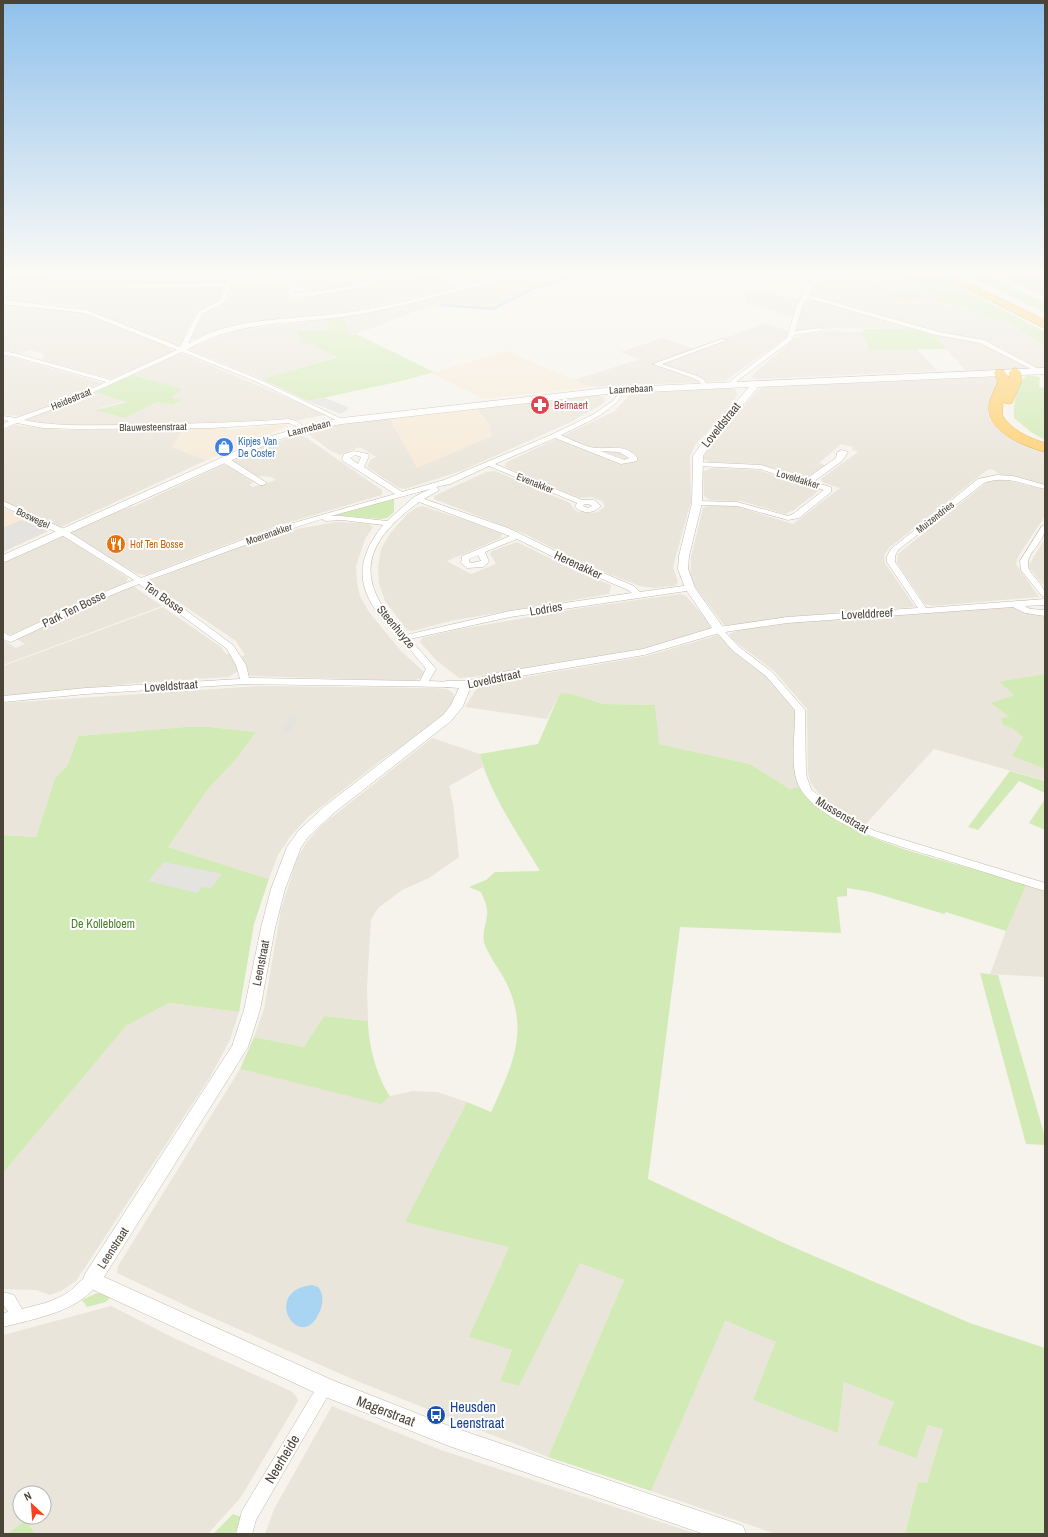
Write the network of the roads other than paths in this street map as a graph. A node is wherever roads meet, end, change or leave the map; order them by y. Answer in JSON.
{"nodes":[{"id":1,"x":166,"y":344,"type":"edge"},
{"id":2,"x":185,"y":344,"type":"edge"},
{"id":3,"x":195,"y":344,"type":"edge"},
{"id":4,"x":713,"y":344,"type":"edge"},
{"id":5,"x":784,"y":344,"type":"edge"},
{"id":6,"x":989,"y":344,"type":"edge"},
{"id":7,"x":182,"y":350,"type":"junction"},
{"id":8,"x":3,"y":353,"type":"edge"},
{"id":9,"x":1042,"y":371,"type":"edge"},
{"id":10,"x":746,"y":372,"type":"junction"},
{"id":11,"x":1016,"y":372,"type":"junction"},
{"id":12,"x":1000,"y":373,"type":"junction"},
{"id":13,"x":112,"y":382,"type":"junction"},
{"id":14,"x":752,"y":384,"type":"junction"},
{"id":15,"x":734,"y":385,"type":"junction"},
{"id":16,"x":705,"y":386,"type":"junction"},
{"id":17,"x":624,"y":390,"type":"junction"},
{"id":18,"x":606,"y":391,"type":"junction"},
{"id":19,"x":744,"y":397,"type":"junction"},
{"id":20,"x":616,"y":401,"type":"junction"},
{"id":21,"x":3,"y":418,"type":"edge"},
{"id":22,"x":342,"y":420,"type":"junction"},
{"id":23,"x":15,"y":421,"type":"junction"},
{"id":24,"x":3,"y":428,"type":"edge"},
{"id":25,"x":304,"y":428,"type":"junction"},
{"id":26,"x":555,"y":435,"type":"junction"},
{"id":27,"x":1045,"y":443,"type":"edge"},
{"id":28,"x":1045,"y":448,"type":"edge"},
{"id":29,"x":591,"y":449,"type":"junction"},
{"id":30,"x":844,"y":452,"type":"dead end"},
{"id":31,"x":224,"y":460,"type":"junction"},
{"id":32,"x":489,"y":464,"type":"junction"},
{"id":33,"x":697,"y":464,"type":"junction"},
{"id":34,"x":360,"y":468,"type":"dead end"},
{"id":35,"x":809,"y":481,"type":"junction"},
{"id":36,"x":447,"y":482,"type":"junction"},
{"id":37,"x":263,"y":483,"type":"dead end"},
{"id":38,"x":1045,"y":487,"type":"edge"},
{"id":39,"x":401,"y":494,"type":"junction"},
{"id":40,"x":417,"y":499,"type":"junction"},
{"id":41,"x":581,"y":502,"type":"dead end"},
{"id":42,"x":3,"y":503,"type":"edge"},
{"id":43,"x":698,"y":503,"type":"junction"},
{"id":44,"x":310,"y":520,"type":"junction"},
{"id":45,"x":388,"y":523,"type":"junction"},
{"id":46,"x":1045,"y":528,"type":"edge"},
{"id":47,"x":63,"y":532,"type":"junction"},
{"id":48,"x":516,"y":536,"type":"junction"},
{"id":49,"x":481,"y":551,"type":"dead end"},
{"id":50,"x":3,"y":559,"type":"edge"},
{"id":51,"x":140,"y":581,"type":"junction"},
{"id":52,"x":690,"y":588,"type":"junction"},
{"id":53,"x":1045,"y":594,"type":"edge"},
{"id":54,"x":639,"y":595,"type":"junction"},
{"id":55,"x":1045,"y":602,"type":"edge"},
{"id":56,"x":1014,"y":604,"type":"junction"},
{"id":57,"x":924,"y":610,"type":"junction"},
{"id":58,"x":1045,"y":613,"type":"edge"},
{"id":59,"x":719,"y":630,"type":"junction"},
{"id":60,"x":404,"y":638,"type":"junction"},
{"id":61,"x":10,"y":639,"type":"edge"},
{"id":62,"x":245,"y":681,"type":"junction"},
{"id":63,"x":423,"y":684,"type":"junction"},
{"id":64,"x":449,"y":684,"type":"joint"},
{"id":65,"x":469,"y":685,"type":"junction"},
{"id":66,"x":3,"y":699,"type":"edge"},
{"id":67,"x":1045,"y":887,"type":"edge"},
{"id":68,"x":92,"y":1280,"type":"junction"},
{"id":69,"x":3,"y":1298,"type":"edge"},
{"id":70,"x":18,"y":1316,"type":"junction"},
{"id":71,"x":3,"y":1320,"type":"edge"},
{"id":72,"x":325,"y":1387,"type":"junction"},
{"id":73,"x":244,"y":1534,"type":"edge"},
{"id":74,"x":735,"y":1534,"type":"edge"}],
"edges":[{"from":1,"to":7,"type":"street"},
{"from":2,"to":7,"type":"street"},
{"from":3,"to":7,"type":"street","name":"Heidestraat"},
{"from":4,"to":16,"type":"street"},
{"from":5,"to":10,"type":"street"},
{"from":6,"to":9,"type":"street"},
{"from":7,"to":13,"type":"street","name":"Heidestraat"},
{"from":7,"to":22,"type":"street"},
{"from":8,"to":13,"type":"street"},
{"from":9,"to":11,"type":"street","name":"Laarnebaan"},
{"from":10,"to":14,"type":"street"},
{"from":10,"to":15,"type":"street"},
{"from":11,"to":12,"type":"street","name":"Laarnebaan"},
{"from":11,"to":27,"type":"highway"},
{"from":12,"to":14,"type":"street","name":"Laarnebaan"},
{"from":12,"to":28,"type":"highway"},
{"from":13,"to":23,"type":"street","name":"Heidestraat"},
{"from":14,"to":15,"type":"street","name":"Laarnebaan"},
{"from":14,"to":19,"type":"street","name":"Loveldstraat"},
{"from":15,"to":16,"type":"street","name":"Laarnebaan"},
{"from":15,"to":19,"type":"street","name":"Loveldstraat"},
{"from":16,"to":17,"type":"street","name":"Laarnebaan"},
{"from":17,"to":18,"type":"street","name":"Laarnebaan"},
{"from":17,"to":20,"type":"street","name":"Moerenakker"},
{"from":18,"to":20,"type":"street"},
{"from":18,"to":22,"type":"street","name":"Laarnebaan"},
{"from":19,"to":33,"type":"street","name":"Loveldstraat"},
{"from":20,"to":26,"type":"street","name":"Moerenakker"},
{"from":21,"to":23,"type":"street","name":"Blauwesteenstraat"},
{"from":22,"to":25,"type":"street","name":"Laarnebaan"},
{"from":23,"to":24,"type":"street","name":"Heidestraat"},
{"from":23,"to":25,"type":"street","name":"Blauwesteenstraat"},
{"from":25,"to":31,"type":"street","name":"Laarnebaan"},
{"from":26,"to":29,"type":"street"},
{"from":26,"to":32,"type":"street","name":"Moerenakker"},
{"from":29,"to":29,"type":"street"},
{"from":30,"to":35,"type":"street"},
{"from":31,"to":37,"type":"street"},
{"from":31,"to":47,"type":"street","name":"Laarnebaan"},
{"from":32,"to":36,"type":"street","name":"Moerenakker"},
{"from":32,"to":41,"type":"street","name":"Evenakker"},
{"from":33,"to":35,"type":"street","name":"Loveldakker"},
{"from":33,"to":43,"type":"street","name":"Loveldstraat"},
{"from":34,"to":39,"type":"street"},
{"from":35,"to":43,"type":"street","name":"Loveldakker"},
{"from":36,"to":39,"type":"street","name":"Moerenakker"},
{"from":36,"to":40,"type":"street","name":"Steenhuyze"},
{"from":38,"to":57,"type":"street","name":"Muizendries"},
{"from":39,"to":44,"type":"street","name":"Moerenakker"},
{"from":40,"to":45,"type":"street","name":"Steenhuyze"},
{"from":40,"to":48,"type":"street","name":"Herenakker"},
{"from":42,"to":47,"type":"street","name":"Boswegel"},
{"from":43,"to":52,"type":"street","name":"Loveldstraat"},
{"from":44,"to":45,"type":"street"},
{"from":44,"to":51,"type":"street","name":"Moerenakker"},
{"from":45,"to":60,"type":"street","name":"Steenhuyze"},
{"from":46,"to":53,"type":"street"},
{"from":47,"to":50,"type":"street","name":"Laarnebaan"},
{"from":47,"to":51,"type":"street","name":"Ten Bosse"},
{"from":48,"to":49,"type":"street"},
{"from":48,"to":54,"type":"street","name":"Herenakker"},
{"from":51,"to":61,"type":"street","name":"Park Ten Bosse"},
{"from":51,"to":62,"type":"street","name":"Ten Bosse"},
{"from":52,"to":54,"type":"street","name":"Lodries"},
{"from":52,"to":59,"type":"street","name":"Loveldstraat"},
{"from":54,"to":60,"type":"street","name":"Lodries"},
{"from":55,"to":56,"type":"street","name":"Lovelddreef"},
{"from":56,"to":57,"type":"street","name":"Lovelddreef"},
{"from":56,"to":58,"type":"street","name":"Lovelddreef"},
{"from":57,"to":59,"type":"street","name":"Lovelddreef"},
{"from":59,"to":65,"type":"street","name":"Loveldstraat"},
{"from":59,"to":67,"type":"street","name":"Mussenstraat"},
{"from":60,"to":63,"type":"street","name":"Steenhuyze"},
{"from":62,"to":63,"type":"street","name":"Loveldstraat"},
{"from":62,"to":66,"type":"street","name":"Loveldstraat"},
{"from":63,"to":64,"type":"street","name":"Loveldstraat"},
{"from":64,"to":65,"type":"street","name":"Loveldstraat"},
{"from":65,"to":68,"type":"street","name":"Leenstraat"},
{"from":68,"to":70,"type":"street"},
{"from":68,"to":72,"type":"street","name":"Magerstraat"},
{"from":69,"to":70,"type":"street"},
{"from":70,"to":71,"type":"street"},
{"from":72,"to":73,"type":"street","name":"Neerheide"},
{"from":72,"to":74,"type":"street","name":"Magerstraat"}]}
